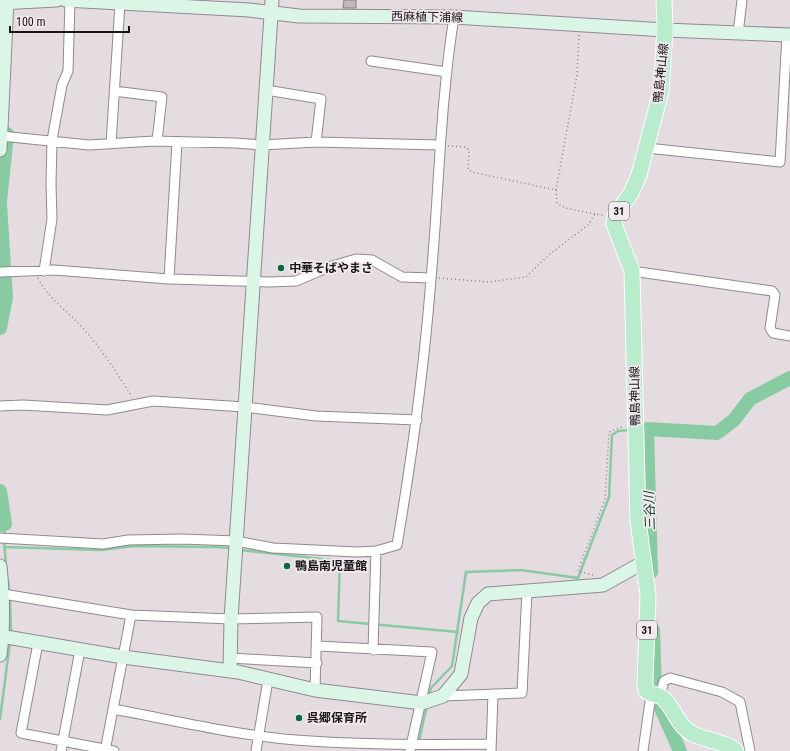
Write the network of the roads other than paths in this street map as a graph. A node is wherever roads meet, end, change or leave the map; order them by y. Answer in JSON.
{"nodes":[{"id":1,"x":57,"y":0,"type":"edge"},
{"id":2,"x":65,"y":0,"type":"edge"},
{"id":3,"x":70,"y":0,"type":"edge"},
{"id":4,"x":272,"y":0,"type":"edge"},
{"id":5,"x":664,"y":0,"type":"edge"},
{"id":6,"x":742,"y":0,"type":"edge"},
{"id":7,"x":8,"y":2,"type":"edge"},
{"id":8,"x":137,"y":2,"type":"edge"},
{"id":9,"x":120,"y":3,"type":"junction"},
{"id":10,"x":272,"y":13,"type":"junction"},
{"id":11,"x":454,"y":17,"type":"junction"},
{"id":12,"x":665,"y":30,"type":"junction"},
{"id":13,"x":738,"y":34,"type":"junction"},
{"id":14,"x":789,"y":35,"type":"edge"},
{"id":15,"x":371,"y":61,"type":"dead end"},
{"id":16,"x":446,"y":72,"type":"junction"},
{"id":17,"x":114,"y":90,"type":"junction"},
{"id":18,"x":266,"y":90,"type":"junction"},
{"id":19,"x":3,"y":140,"type":"edge"},
{"id":20,"x":52,"y":140,"type":"junction"},
{"id":21,"x":157,"y":141,"type":"junction"},
{"id":22,"x":177,"y":142,"type":"junction"},
{"id":23,"x":316,"y":142,"type":"junction"},
{"id":24,"x":111,"y":144,"type":"junction"},
{"id":25,"x":262,"y":145,"type":"junction"},
{"id":26,"x":440,"y":145,"type":"junction"},
{"id":27,"x":647,"y":148,"type":"junction"},
{"id":28,"x":44,"y":271,"type":"junction"},
{"id":29,"x":632,"y":271,"type":"junction"},
{"id":30,"x":3,"y":272,"type":"edge"},
{"id":31,"x":169,"y":278,"type":"junction"},
{"id":32,"x":431,"y":278,"type":"junction"},
{"id":33,"x":254,"y":281,"type":"junction"},
{"id":34,"x":790,"y":336,"type":"edge"},
{"id":35,"x":0,"y":406,"type":"edge"},
{"id":36,"x":245,"y":407,"type":"junction"},
{"id":37,"x":417,"y":420,"type":"junction"},
{"id":38,"x":0,"y":538,"type":"edge"},
{"id":39,"x":236,"y":548,"type":"junction"},
{"id":40,"x":376,"y":551,"type":"junction"},
{"id":41,"x":644,"y":562,"type":"junction"},
{"id":42,"x":0,"y":566,"type":"edge"},
{"id":43,"x":527,"y":591,"type":"junction"},
{"id":44,"x":3,"y":594,"type":"junction"},
{"id":45,"x":131,"y":615,"type":"junction"},
{"id":46,"x":231,"y":619,"type":"junction"},
{"id":47,"x":5,"y":636,"type":"edge"},
{"id":48,"x":38,"y":643,"type":"junction"},
{"id":49,"x":318,"y":646,"type":"junction"},
{"id":50,"x":80,"y":650,"type":"junction"},
{"id":51,"x":372,"y":650,"type":"junction"},
{"id":52,"x":0,"y":655,"type":"edge"},
{"id":53,"x":123,"y":657,"type":"junction"},
{"id":54,"x":230,"y":664,"type":"junction"},
{"id":55,"x":317,"y":664,"type":"junction"},
{"id":56,"x":268,"y":680,"type":"junction"},
{"id":57,"x":315,"y":690,"type":"junction"},
{"id":58,"x":493,"y":694,"type":"junction"},
{"id":59,"x":656,"y":696,"type":"junction"},
{"id":60,"x":433,"y":700,"type":"junction"},
{"id":61,"x":113,"y":709,"type":"junction"},
{"id":62,"x":259,"y":735,"type":"junction"},
{"id":63,"x":62,"y":747,"type":"edge"},
{"id":64,"x":490,"y":747,"type":"edge"},
{"id":65,"x":410,"y":748,"type":"edge"},
{"id":66,"x":108,"y":750,"type":"edge"},
{"id":67,"x":256,"y":751,"type":"edge"},
{"id":68,"x":643,"y":751,"type":"edge"},
{"id":69,"x":736,"y":751,"type":"edge"},
{"id":70,"x":750,"y":751,"type":"edge"}],
"edges":[{"from":1,"to":7,"type":"street"},
{"from":2,"to":3,"type":"street","name":"西麻植下浦線"},
{"from":3,"to":9,"type":"street","name":"西麻植下浦線"},
{"from":3,"to":20,"type":"street"},
{"from":4,"to":10,"type":"street"},
{"from":5,"to":12,"type":"main road","name":"鴨島神山線","number":"31"},
{"from":6,"to":13,"type":"street"},
{"from":7,"to":19,"type":"street"},
{"from":8,"to":9,"type":"street","name":"西麻植下浦線"},
{"from":8,"to":10,"type":"street","name":"西麻植下浦線"},
{"from":9,"to":17,"type":"street"},
{"from":10,"to":11,"type":"street","name":"西麻植下浦線"},
{"from":10,"to":18,"type":"street"},
{"from":11,"to":12,"type":"street","name":"西麻植下浦線"},
{"from":11,"to":16,"type":"street"},
{"from":12,"to":13,"type":"street","name":"西麻植下浦線"},
{"from":12,"to":27,"type":"main road","name":"鴨島神山線","number":"31"},
{"from":13,"to":14,"type":"street","name":"西麻植下浦線"},
{"from":14,"to":27,"type":"street"},
{"from":15,"to":16,"type":"street"},
{"from":16,"to":26,"type":"street"},
{"from":17,"to":21,"type":"street"},
{"from":17,"to":24,"type":"street"},
{"from":18,"to":23,"type":"street"},
{"from":18,"to":25,"type":"street"},
{"from":19,"to":20,"type":"street"},
{"from":20,"to":24,"type":"street"},
{"from":20,"to":28,"type":"street"},
{"from":21,"to":22,"type":"street"},
{"from":21,"to":24,"type":"street"},
{"from":22,"to":25,"type":"street"},
{"from":22,"to":31,"type":"street"},
{"from":23,"to":25,"type":"street"},
{"from":23,"to":26,"type":"street"},
{"from":25,"to":33,"type":"street"},
{"from":26,"to":32,"type":"street"},
{"from":27,"to":29,"type":"main road","name":"鴨島神山線","number":"31"},
{"from":28,"to":30,"type":"street"},
{"from":28,"to":31,"type":"street"},
{"from":29,"to":34,"type":"street"},
{"from":29,"to":41,"type":"main road","name":"鴨島神山線","number":"31"},
{"from":31,"to":33,"type":"street"},
{"from":32,"to":33,"type":"street"},
{"from":32,"to":37,"type":"street"},
{"from":33,"to":36,"type":"street"},
{"from":35,"to":36,"type":"street"},
{"from":36,"to":37,"type":"street"},
{"from":36,"to":39,"type":"street"},
{"from":37,"to":40,"type":"street"},
{"from":38,"to":39,"type":"street"},
{"from":39,"to":40,"type":"street"},
{"from":39,"to":46,"type":"street"},
{"from":40,"to":51,"type":"street"},
{"from":41,"to":43,"type":"street"},
{"from":41,"to":59,"type":"main road","name":"鴨島神山線","number":"31"},
{"from":42,"to":44,"type":"street"},
{"from":43,"to":58,"type":"street"},
{"from":43,"to":60,"type":"street"},
{"from":44,"to":45,"type":"street"},
{"from":44,"to":47,"type":"street"},
{"from":45,"to":46,"type":"street"},
{"from":45,"to":53,"type":"street"},
{"from":46,"to":49,"type":"street"},
{"from":46,"to":54,"type":"street"},
{"from":47,"to":48,"type":"street"},
{"from":47,"to":52,"type":"street"},
{"from":48,"to":50,"type":"street"},
{"from":48,"to":63,"type":"street"},
{"from":49,"to":51,"type":"street"},
{"from":49,"to":55,"type":"street"},
{"from":50,"to":53,"type":"street"},
{"from":50,"to":63,"type":"street"},
{"from":51,"to":60,"type":"street"},
{"from":53,"to":54,"type":"street"},
{"from":53,"to":61,"type":"street"},
{"from":54,"to":55,"type":"street"},
{"from":54,"to":56,"type":"street"},
{"from":55,"to":57,"type":"street"},
{"from":56,"to":57,"type":"street"},
{"from":56,"to":62,"type":"street"},
{"from":57,"to":60,"type":"street"},
{"from":58,"to":60,"type":"street"},
{"from":58,"to":64,"type":"street"},
{"from":59,"to":68,"type":"street"},
{"from":59,"to":69,"type":"main road","name":"鴨島神山線","number":"31"},
{"from":59,"to":70,"type":"street"},
{"from":60,"to":65,"type":"street"},
{"from":61,"to":62,"type":"street"},
{"from":61,"to":66,"type":"street"},
{"from":62,"to":65,"type":"street"},
{"from":62,"to":67,"type":"street"},
{"from":63,"to":66,"type":"street"},
{"from":64,"to":65,"type":"street"}]}
